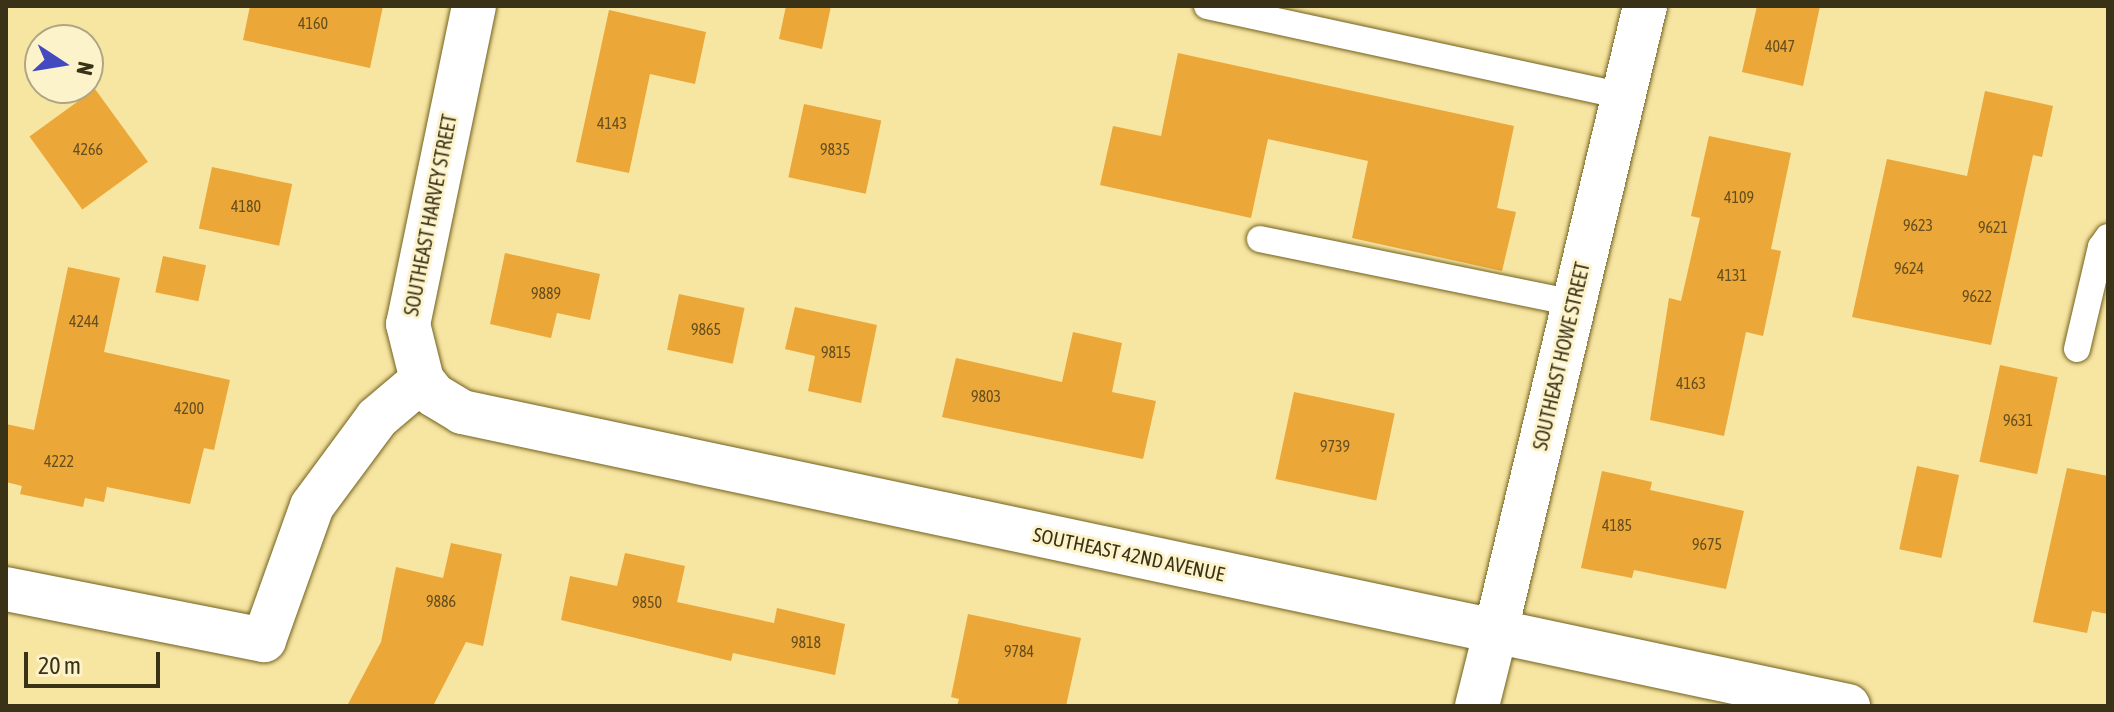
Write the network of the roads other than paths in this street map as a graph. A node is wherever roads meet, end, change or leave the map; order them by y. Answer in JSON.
{"nodes":[{"id":1,"x":474,"y":6,"type":"edge"},
{"id":2,"x":1207,"y":6,"type":"edge"},
{"id":3,"x":1645,"y":6,"type":"edge"},
{"id":4,"x":1623,"y":96,"type":"junction"},
{"id":5,"x":2108,"y":237,"type":"edge"},
{"id":6,"x":1260,"y":239,"type":"dead end"},
{"id":7,"x":1574,"y":303,"type":"junction"},
{"id":8,"x":2077,"y":349,"type":"dead end"},
{"id":9,"x":422,"y":380,"type":"junction"},
{"id":10,"x":6,"y":589,"type":"edge"},
{"id":11,"x":1496,"y":630,"type":"junction"},
{"id":12,"x":1477,"y":706,"type":"edge"},
{"id":13,"x":1848,"y":706,"type":"edge"}],
"edges":[{"from":1,"to":9,"type":"street","name":"SOUTHEAST HARVEY STREET"},
{"from":2,"to":4,"type":"lane"},
{"from":3,"to":4,"type":"street","name":"SOUTHEAST HOWE STREET"},
{"from":4,"to":7,"type":"street","name":"SOUTHEAST HOWE STREET"},
{"from":5,"to":8,"type":"lane"},
{"from":6,"to":7,"type":"lane"},
{"from":7,"to":11,"type":"street","name":"SOUTHEAST HOWE STREET"},
{"from":9,"to":10,"type":"street"},
{"from":9,"to":11,"type":"street","name":"SOUTHEAST 42ND AVENUE"},
{"from":11,"to":12,"type":"street","name":"SOUTHEAST HOWE STREET"},
{"from":11,"to":13,"type":"street","name":"SOUTHEAST 42ND AVENUE"}]}
